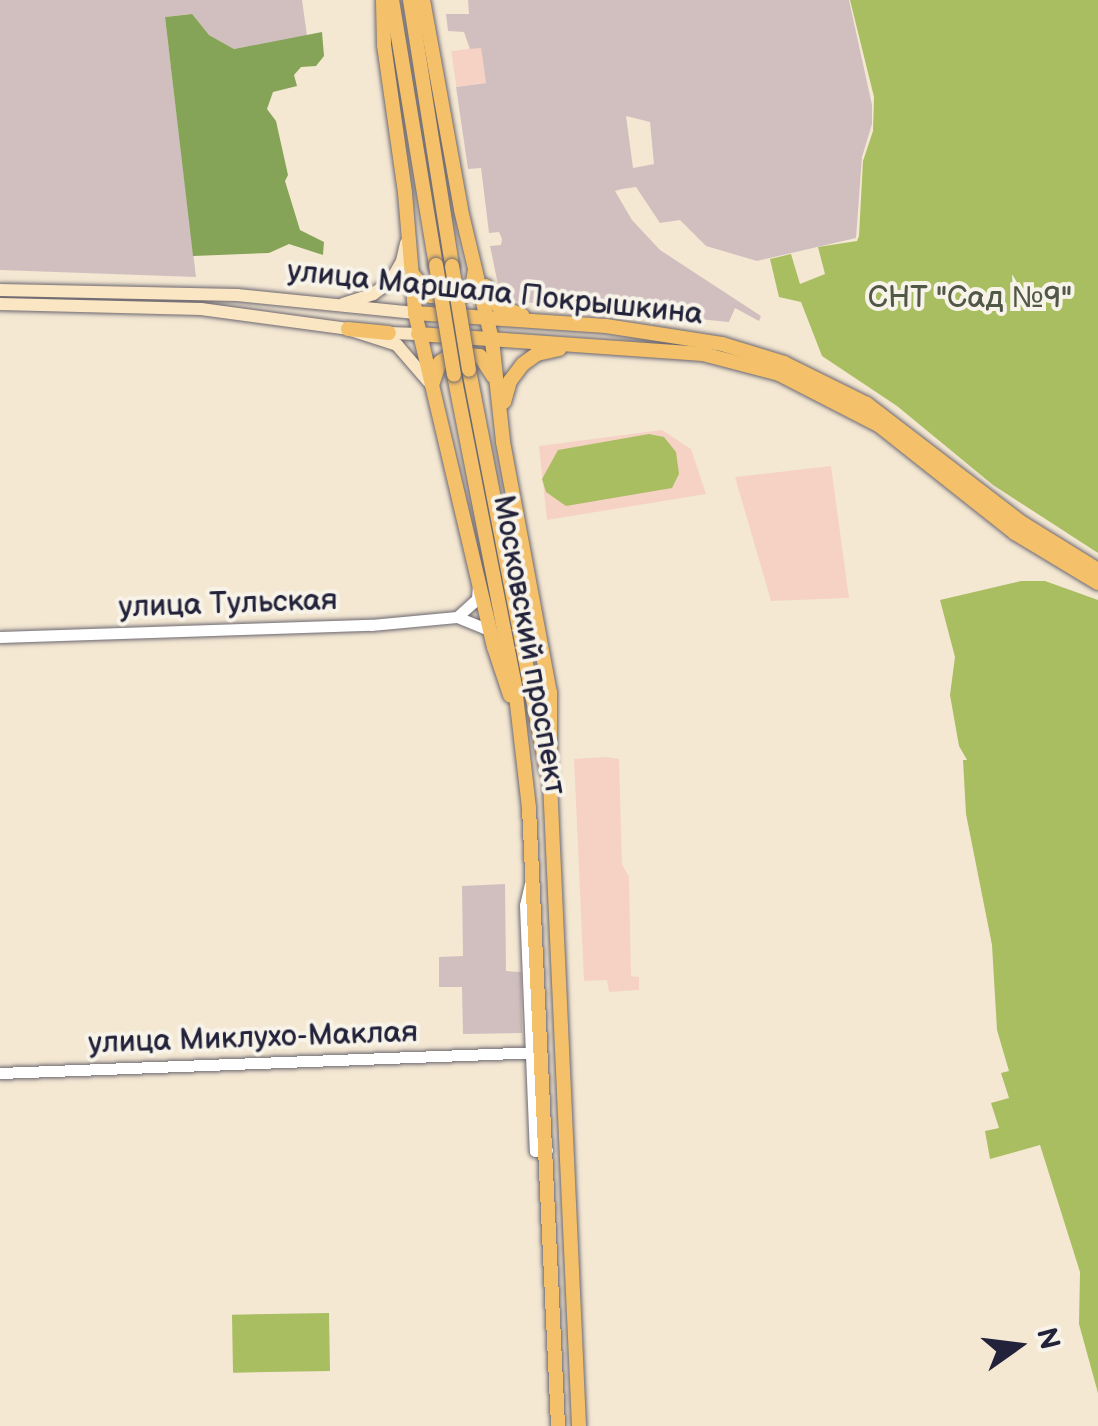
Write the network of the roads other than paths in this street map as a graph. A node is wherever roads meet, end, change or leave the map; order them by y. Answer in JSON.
{"nodes":[{"id":1,"x":383,"y":0,"type":"edge"},
{"id":2,"x":392,"y":0,"type":"edge"},
{"id":3,"x":410,"y":0,"type":"edge"},
{"id":4,"x":422,"y":0,"type":"edge"},
{"id":5,"x":408,"y":226,"type":"junction"},
{"id":6,"x":475,"y":263,"type":"junction"},
{"id":7,"x":410,"y":266,"type":"junction"},
{"id":8,"x":444,"y":266,"type":"junction"},
{"id":9,"x":0,"y":290,"type":"edge"},
{"id":10,"x":0,"y":304,"type":"edge"},
{"id":11,"x":330,"y":307,"type":"junction"},
{"id":12,"x":414,"y":314,"type":"junction"},
{"id":13,"x":488,"y":318,"type":"junction"},
{"id":14,"x":546,"y":322,"type":"junction"},
{"id":15,"x":348,"y":329,"type":"junction"},
{"id":16,"x":389,"y":333,"type":"joint"},
{"id":17,"x":418,"y":334,"type":"junction"},
{"id":18,"x":492,"y":340,"type":"junction"},
{"id":19,"x":594,"y":346,"type":"junction"},
{"id":20,"x":461,"y":372,"type":"junction"},
{"id":21,"x":431,"y":387,"type":"junction"},
{"id":22,"x":498,"y":391,"type":"junction"},
{"id":23,"x":501,"y":423,"type":"junction"},
{"id":24,"x":1098,"y":570,"type":"edge"},
{"id":25,"x":478,"y":581,"type":"junction"},
{"id":26,"x":1098,"y":583,"type":"edge"},
{"id":27,"x":457,"y":617,"type":"junction"},
{"id":28,"x":490,"y":630,"type":"junction"},
{"id":29,"x":0,"y":637,"type":"edge"},
{"id":30,"x":520,"y":719,"type":"junction"},
{"id":31,"x":550,"y":782,"type":"junction"},
{"id":32,"x":536,"y":1052,"type":"junction"},
{"id":33,"x":509,"y":1055,"type":"junction"},
{"id":34,"x":531,"y":1072,"type":"junction"},
{"id":35,"x":0,"y":1073,"type":"edge"},
{"id":36,"x":541,"y":1151,"type":"junction"},
{"id":37,"x":573,"y":1270,"type":"junction"},
{"id":38,"x":553,"y":1272,"type":"junction"},
{"id":39,"x":558,"y":1426,"type":"edge"},
{"id":40,"x":580,"y":1426,"type":"edge"}],
"edges":[{"from":1,"to":5,"type":"main road"},
{"from":2,"to":8,"type":"main road","name":"Московский проспект"},
{"from":3,"to":8,"type":"main road","name":"Московский проспект"},
{"from":4,"to":6,"type":"main road"},
{"from":5,"to":7,"type":"main road"},
{"from":5,"to":11,"type":"main road"},
{"from":6,"to":7,"type":"main road"},
{"from":6,"to":13,"type":"main road"},
{"from":6,"to":14,"type":"main road"},
{"from":7,"to":12,"type":"main road"},
{"from":8,"to":20,"type":"main road","name":"Московский проспект","bridge":true},
{"from":9,"to":11,"type":"main road","name":"улица Маршала Покрышкина"},
{"from":10,"to":15,"type":"main road","name":"улица Маршала Покрышкина"},
{"from":11,"to":12,"type":"main road","name":"улица Маршала Покрышкина"},
{"from":12,"to":13,"type":"main road","name":"улица Маршала Покрышкина"},
{"from":12,"to":17,"type":"main road"},
{"from":13,"to":14,"type":"main road","name":"улица Маршала Покрышкина"},
{"from":13,"to":18,"type":"main road"},
{"from":14,"to":24,"type":"main road","name":"улица Маршала Покрышкина"},
{"from":15,"to":16,"type":"main road","name":"улица Маршала Покрышкина"},
{"from":15,"to":21,"type":"main road"},
{"from":16,"to":17,"type":"main road","name":"улица Маршала Покрышкина"},
{"from":17,"to":18,"type":"main road","name":"улица Маршала Покрышкина"},
{"from":17,"to":21,"type":"main road"},
{"from":18,"to":19,"type":"main road","name":"улица Маршала Покрышкина"},
{"from":18,"to":22,"type":"main road"},
{"from":19,"to":23,"type":"main road"},
{"from":19,"to":26,"type":"main road","name":"улица Маршала Покрышкина"},
{"from":20,"to":30,"type":"main road","name":"Московский проспект"},
{"from":20,"to":31,"type":"main road","name":"Московский проспект"},
{"from":21,"to":22,"type":"main road"},
{"from":21,"to":25,"type":"main road"},
{"from":22,"to":23,"type":"main road"},
{"from":23,"to":31,"type":"main road"},
{"from":25,"to":27,"type":"street"},
{"from":25,"to":28,"type":"main road"},
{"from":27,"to":28,"type":"street"},
{"from":27,"to":29,"type":"street","name":"улица Тульская"},
{"from":28,"to":30,"type":"main road"},
{"from":30,"to":32,"type":"main road","name":"Московский проспект"},
{"from":31,"to":37,"type":"main road"},
{"from":32,"to":33,"type":"street","name":"улица Миклухо-Маклая"},
{"from":32,"to":34,"type":"street"},
{"from":32,"to":36,"type":"main road","name":"Московский проспект"},
{"from":33,"to":34,"type":"street"},
{"from":33,"to":35,"type":"street","name":"улица Миклухо-Маклая"},
{"from":34,"to":36,"type":"street"},
{"from":36,"to":38,"type":"main road","name":"Московский проспект"},
{"from":37,"to":38,"type":"main road"},
{"from":37,"to":40,"type":"main road"},
{"from":38,"to":39,"type":"main road","name":"Московский проспект"}]}
